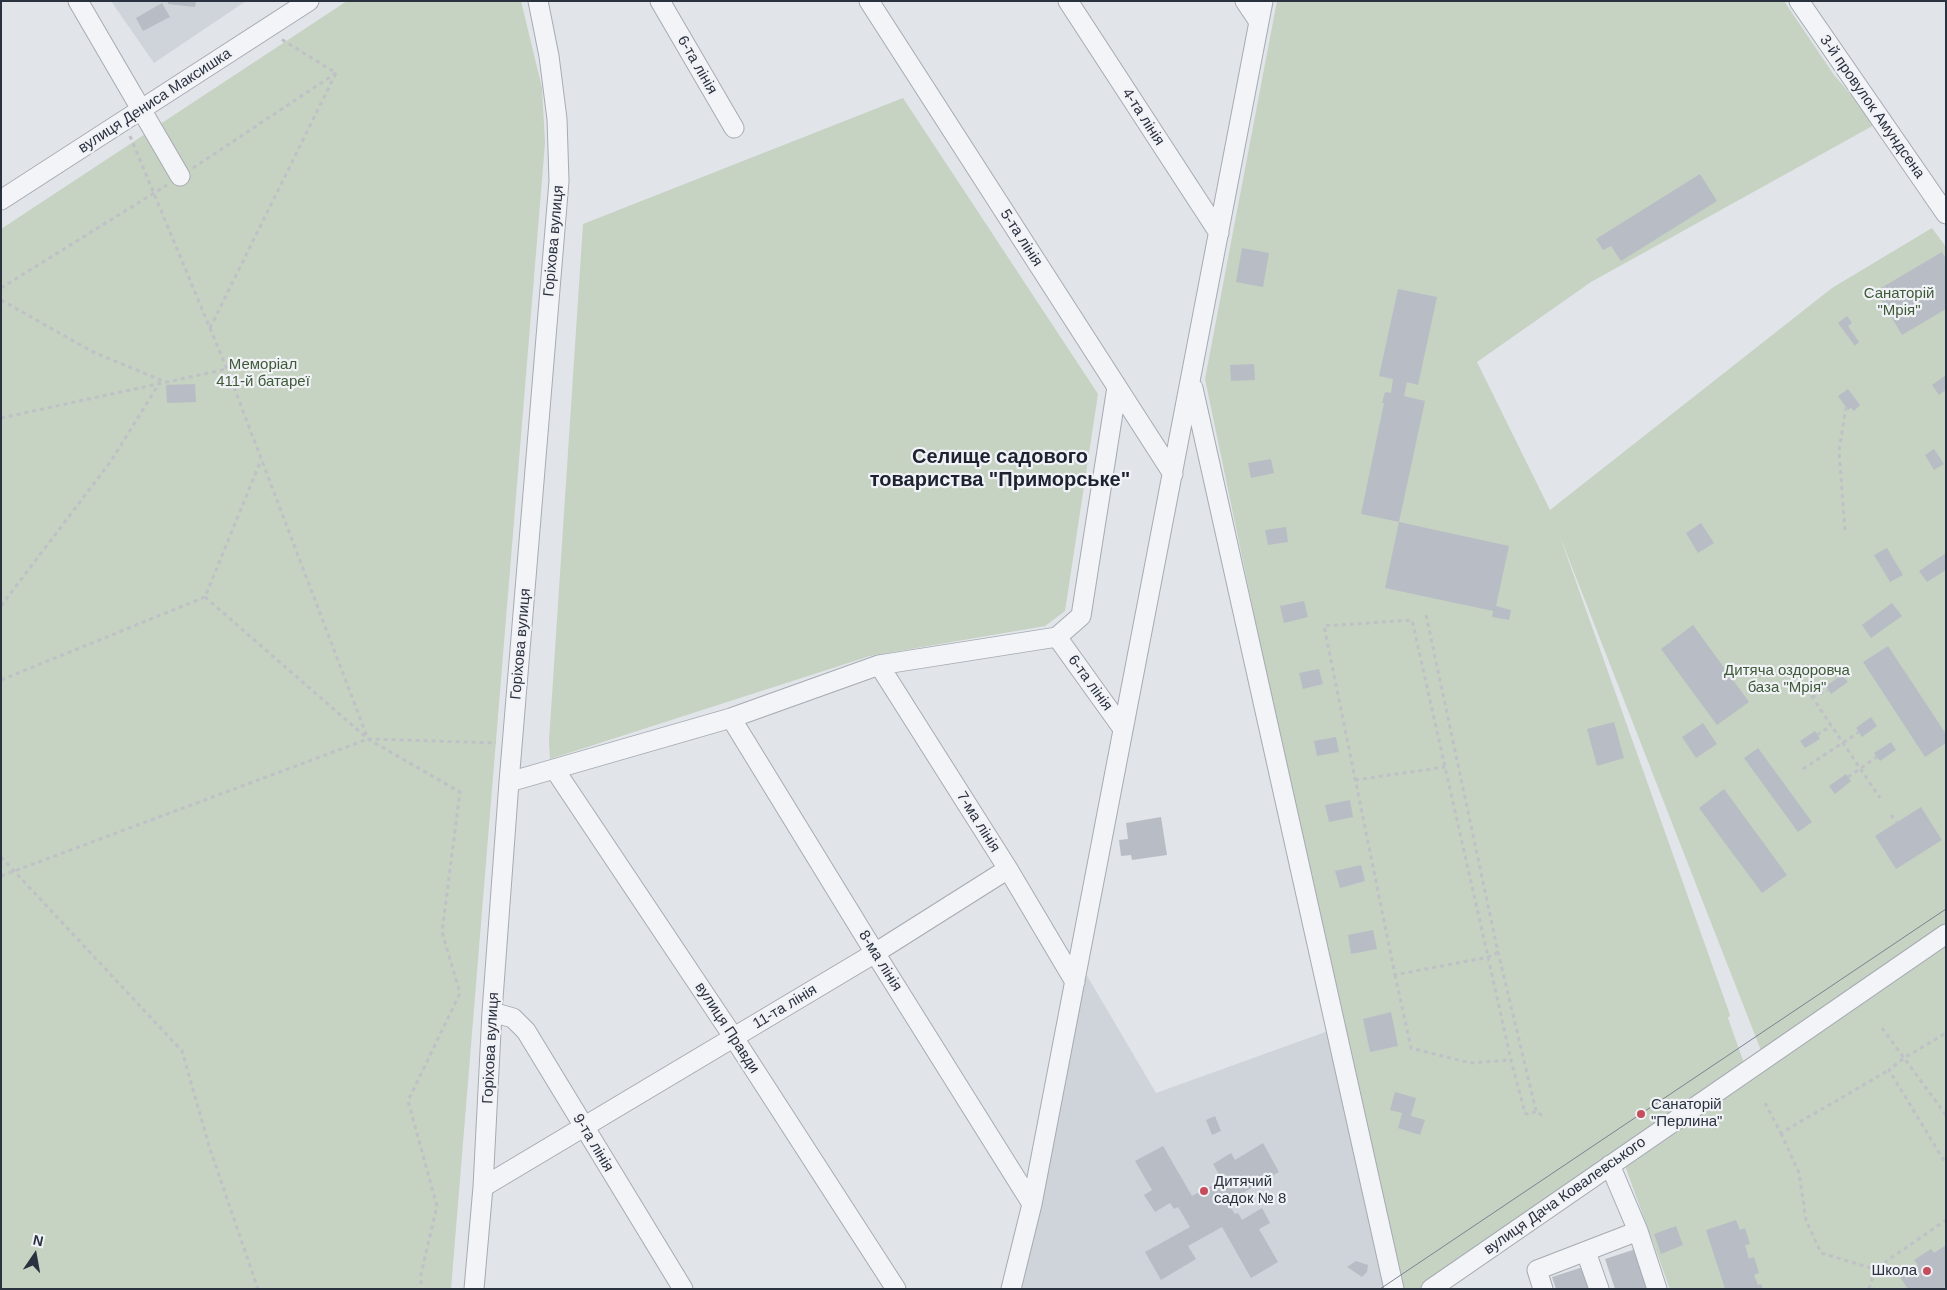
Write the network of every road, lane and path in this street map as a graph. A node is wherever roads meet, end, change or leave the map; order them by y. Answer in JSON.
{"nodes":[{"id":1,"x":78,"y":1,"type":"edge"},
{"id":2,"x":95,"y":1,"type":"edge"},
{"id":3,"x":309,"y":1,"type":"edge"},
{"id":4,"x":538,"y":1,"type":"edge"},
{"id":5,"x":660,"y":1,"type":"edge"},
{"id":6,"x":869,"y":1,"type":"edge"},
{"id":7,"x":1068,"y":1,"type":"edge"},
{"id":8,"x":1245,"y":1,"type":"edge"},
{"id":9,"x":1263,"y":1,"type":"edge"},
{"id":10,"x":1799,"y":1,"type":"edge"},
{"id":11,"x":1259,"y":22,"type":"junction"},
{"id":12,"x":92,"y":24,"type":"junction"},
{"id":13,"x":264,"y":29,"type":"junction"},
{"id":14,"x":142,"y":110,"type":"junction"},
{"id":15,"x":124,"y":122,"type":"junction"},
{"id":16,"x":734,"y":128,"type":"dead end"},
{"id":17,"x":180,"y":176,"type":"dead end"},
{"id":18,"x":1,"y":200,"type":"edge"},
{"id":19,"x":1946,"y":214,"type":"edge"},
{"id":20,"x":1219,"y":233,"type":"junction"},
{"id":21,"x":1,"y":300,"type":"edge"},
{"id":22,"x":210,"y":329,"type":"junction"},
{"id":23,"x":226,"y":369,"type":"junction"},
{"id":24,"x":1191,"y":379,"type":"junction"},
{"id":25,"x":162,"y":382,"type":"junction"},
{"id":26,"x":1117,"y":387,"type":"junction"},
{"id":27,"x":1846,"y":407,"type":"dead end"},
{"id":28,"x":1,"y":418,"type":"edge"},
{"id":29,"x":261,"y":460,"type":"junction"},
{"id":30,"x":1173,"y":474,"type":"junction"},
{"id":31,"x":1845,"y":530,"type":"dead end"},
{"id":32,"x":204,"y":597,"type":"junction"},
{"id":33,"x":1,"y":606,"type":"edge"},
{"id":34,"x":1426,"y":615,"type":"dead end"},
{"id":35,"x":1057,"y":637,"type":"junction"},
{"id":36,"x":879,"y":665,"type":"junction"},
{"id":37,"x":1798,"y":676,"type":"dead end"},
{"id":38,"x":1,"y":680,"type":"edge"},
{"id":39,"x":1828,"y":690,"type":"dead end"},
{"id":40,"x":1812,"y":697,"type":"junction"},
{"id":41,"x":731,"y":718,"type":"junction"},
{"id":42,"x":1832,"y":726,"type":"junction"},
{"id":43,"x":1123,"y":729,"type":"junction"},
{"id":44,"x":1859,"y":732,"type":"dead end"},
{"id":45,"x":1817,"y":735,"type":"dead end"},
{"id":46,"x":368,"y":739,"type":"junction"},
{"id":47,"x":512,"y":743,"type":"junction"},
{"id":48,"x":1843,"y":744,"type":"junction"},
{"id":49,"x":1877,"y":756,"type":"dead end"},
{"id":50,"x":1445,"y":767,"type":"junction"},
{"id":51,"x":1860,"y":768,"type":"junction"},
{"id":52,"x":555,"y":770,"type":"junction"},
{"id":53,"x":1803,"y":770,"type":"dead end"},
{"id":54,"x":1848,"y":777,"type":"dead end"},
{"id":55,"x":1356,"y":780,"type":"junction"},
{"id":56,"x":510,"y":782,"type":"junction"},
{"id":57,"x":1880,"y":798,"type":"dead end"},
{"id":58,"x":1891,"y":815,"type":"dead end"},
{"id":59,"x":1897,"y":823,"type":"dead end"},
{"id":60,"x":1,"y":857,"type":"edge"},
{"id":61,"x":1008,"y":868,"type":"junction"},
{"id":62,"x":15,"y":871,"type":"junction"},
{"id":63,"x":1,"y":876,"type":"edge"},
{"id":64,"x":1946,"y":934,"type":"edge"},
{"id":65,"x":1498,"y":952,"type":"junction"},
{"id":66,"x":875,"y":953,"type":"junction"},
{"id":67,"x":1488,"y":957,"type":"junction"},
{"id":68,"x":1395,"y":975,"type":"junction"},
{"id":69,"x":1075,"y":982,"type":"junction"},
{"id":70,"x":492,"y":1012,"type":"junction"},
{"id":71,"x":1882,"y":1028,"type":"dead end"},
{"id":72,"x":1946,"y":1033,"type":"edge"},
{"id":73,"x":734,"y":1038,"type":"junction"},
{"id":74,"x":1904,"y":1058,"type":"junction"},
{"id":75,"x":1511,"y":1060,"type":"junction"},
{"id":76,"x":1889,"y":1070,"type":"junction"},
{"id":77,"x":1765,"y":1103,"type":"dead end"},
{"id":78,"x":1536,"y":1111,"type":"junction"},
{"id":79,"x":1946,"y":1115,"type":"edge"},
{"id":80,"x":1544,"y":1117,"type":"dead end"},
{"id":81,"x":584,"y":1129,"type":"junction"},
{"id":82,"x":1781,"y":1133,"type":"junction"},
{"id":83,"x":1946,"y":1164,"type":"edge"},
{"id":84,"x":1610,"y":1165,"type":"junction"},
{"id":85,"x":482,"y":1187,"type":"junction"},
{"id":86,"x":1032,"y":1204,"type":"junction"},
{"id":87,"x":1946,"y":1220,"type":"edge"},
{"id":88,"x":1638,"y":1231,"type":"junction"},
{"id":89,"x":1586,"y":1252,"type":"junction"},
{"id":90,"x":1875,"y":1269,"type":"junction"},
{"id":91,"x":258,"y":1289,"type":"edge"},
{"id":92,"x":421,"y":1289,"type":"edge"},
{"id":93,"x":474,"y":1289,"type":"edge"},
{"id":94,"x":683,"y":1289,"type":"edge"},
{"id":95,"x":896,"y":1289,"type":"edge"},
{"id":96,"x":1011,"y":1289,"type":"edge"},
{"id":97,"x":1394,"y":1289,"type":"edge"},
{"id":98,"x":1431,"y":1289,"type":"edge"},
{"id":99,"x":1543,"y":1289,"type":"edge"},
{"id":100,"x":1599,"y":1289,"type":"edge"},
{"id":101,"x":1657,"y":1289,"type":"edge"},
{"id":102,"x":1869,"y":1289,"type":"edge"}],
"edges":[{"from":1,"to":12,"type":"street"},
{"from":2,"to":12,"type":"street"},
{"from":3,"to":13,"type":"street","name":"вулиця Дениса Максишка"},
{"from":4,"to":47,"type":"street","name":"Горіхова вулиця"},
{"from":5,"to":16,"type":"street","name":"6-та лінія"},
{"from":6,"to":26,"type":"street","name":"5-та лінія"},
{"from":7,"to":20,"type":"street","name":"4-та лінія"},
{"from":8,"to":11,"type":"street"},
{"from":9,"to":11,"type":"street"},
{"from":10,"to":19,"type":"street","name":"3-й провулок Амундсена"},
{"from":11,"to":20,"type":"street"},
{"from":12,"to":14,"type":"street"},
{"from":13,"to":14,"type":"street","name":"вулиця Дениса Максишка"},
{"from":13,"to":22,"type":"path"},
{"from":14,"to":15,"type":"street","name":"вулиця Дениса Максишка"},
{"from":14,"to":17,"type":"street"},
{"from":15,"to":18,"type":"street","name":"вулиця Дениса Максишка"},
{"from":15,"to":22,"type":"path"},
{"from":20,"to":24,"type":"street"},
{"from":21,"to":25,"type":"path"},
{"from":22,"to":23,"type":"path"},
{"from":23,"to":25,"type":"path"},
{"from":23,"to":29,"type":"path"},
{"from":24,"to":30,"type":"street"},
{"from":24,"to":97,"type":"street"},
{"from":25,"to":28,"type":"path"},
{"from":25,"to":33,"type":"path"},
{"from":26,"to":30,"type":"street","name":"5-та лінія"},
{"from":26,"to":35,"type":"street"},
{"from":27,"to":31,"type":"path"},
{"from":29,"to":32,"type":"path"},
{"from":29,"to":46,"type":"path"},
{"from":30,"to":43,"type":"street"},
{"from":32,"to":38,"type":"path"},
{"from":32,"to":46,"type":"path"},
{"from":34,"to":65,"type":"path"},
{"from":35,"to":36,"type":"street"},
{"from":35,"to":43,"type":"street","name":"6-та лінія"},
{"from":36,"to":41,"type":"street"},
{"from":36,"to":61,"type":"street","name":"7-ма лінія"},
{"from":37,"to":40,"type":"path"},
{"from":39,"to":40,"type":"path"},
{"from":40,"to":42,"type":"path"},
{"from":41,"to":52,"type":"street"},
{"from":41,"to":66,"type":"street","name":"8-ма лінія"},
{"from":42,"to":45,"type":"path"},
{"from":42,"to":48,"type":"path"},
{"from":43,"to":69,"type":"street"},
{"from":44,"to":48,"type":"path"},
{"from":46,"to":47,"type":"path"},
{"from":46,"to":62,"type":"path"},
{"from":46,"to":92,"type":"path"},
{"from":47,"to":56,"type":"street","name":"Горіхова вулиця"},
{"from":48,"to":51,"type":"path"},
{"from":48,"to":53,"type":"path"},
{"from":49,"to":51,"type":"path"},
{"from":50,"to":55,"type":"path"},
{"from":50,"to":55,"type":"path"},
{"from":50,"to":67,"type":"path"},
{"from":51,"to":54,"type":"path"},
{"from":51,"to":57,"type":"path"},
{"from":52,"to":56,"type":"street"},
{"from":52,"to":73,"type":"street","name":"вулиця Правди"},
{"from":55,"to":68,"type":"path"},
{"from":56,"to":70,"type":"street","name":"Горіхова вулиця"},
{"from":58,"to":59,"type":"path"},
{"from":60,"to":62,"type":"path"},
{"from":61,"to":66,"type":"street","name":"11-та лінія"},
{"from":61,"to":69,"type":"street","name":"7-ма лінія"},
{"from":62,"to":63,"type":"path"},
{"from":62,"to":91,"type":"path"},
{"from":64,"to":84,"type":"street","name":"вулиця Дача Ковалевського"},
{"from":65,"to":67,"type":"path"},
{"from":65,"to":78,"type":"path"},
{"from":66,"to":73,"type":"street","name":"11-та лінія"},
{"from":66,"to":86,"type":"street","name":"8-ма лінія"},
{"from":67,"to":68,"type":"path"},
{"from":67,"to":75,"type":"path"},
{"from":68,"to":75,"type":"path"},
{"from":69,"to":86,"type":"street"},
{"from":70,"to":81,"type":"street","name":"9-та лінія"},
{"from":70,"to":85,"type":"street","name":"Горіхова вулиця"},
{"from":71,"to":74,"type":"path"},
{"from":72,"to":74,"type":"path"},
{"from":73,"to":81,"type":"street","name":"11-та лінія"},
{"from":73,"to":95,"type":"street","name":"вулиця Правди"},
{"from":74,"to":76,"type":"path"},
{"from":74,"to":79,"type":"path"},
{"from":75,"to":78,"type":"path"},
{"from":76,"to":82,"type":"path"},
{"from":76,"to":83,"type":"path"},
{"from":77,"to":82,"type":"path"},
{"from":78,"to":80,"type":"path"},
{"from":81,"to":85,"type":"street","name":"11-та лінія"},
{"from":81,"to":94,"type":"street","name":"9-та лінія"},
{"from":82,"to":90,"type":"path"},
{"from":84,"to":88,"type":"street"},
{"from":84,"to":98,"type":"street","name":"вулиця Дача Ковалевського"},
{"from":85,"to":93,"type":"street","name":"Горіхова вулиця"},
{"from":86,"to":96,"type":"street"},
{"from":87,"to":90,"type":"path"},
{"from":88,"to":89,"type":"street"},
{"from":88,"to":101,"type":"street"},
{"from":89,"to":99,"type":"street"},
{"from":89,"to":100,"type":"street"},
{"from":90,"to":102,"type":"path"}]}
